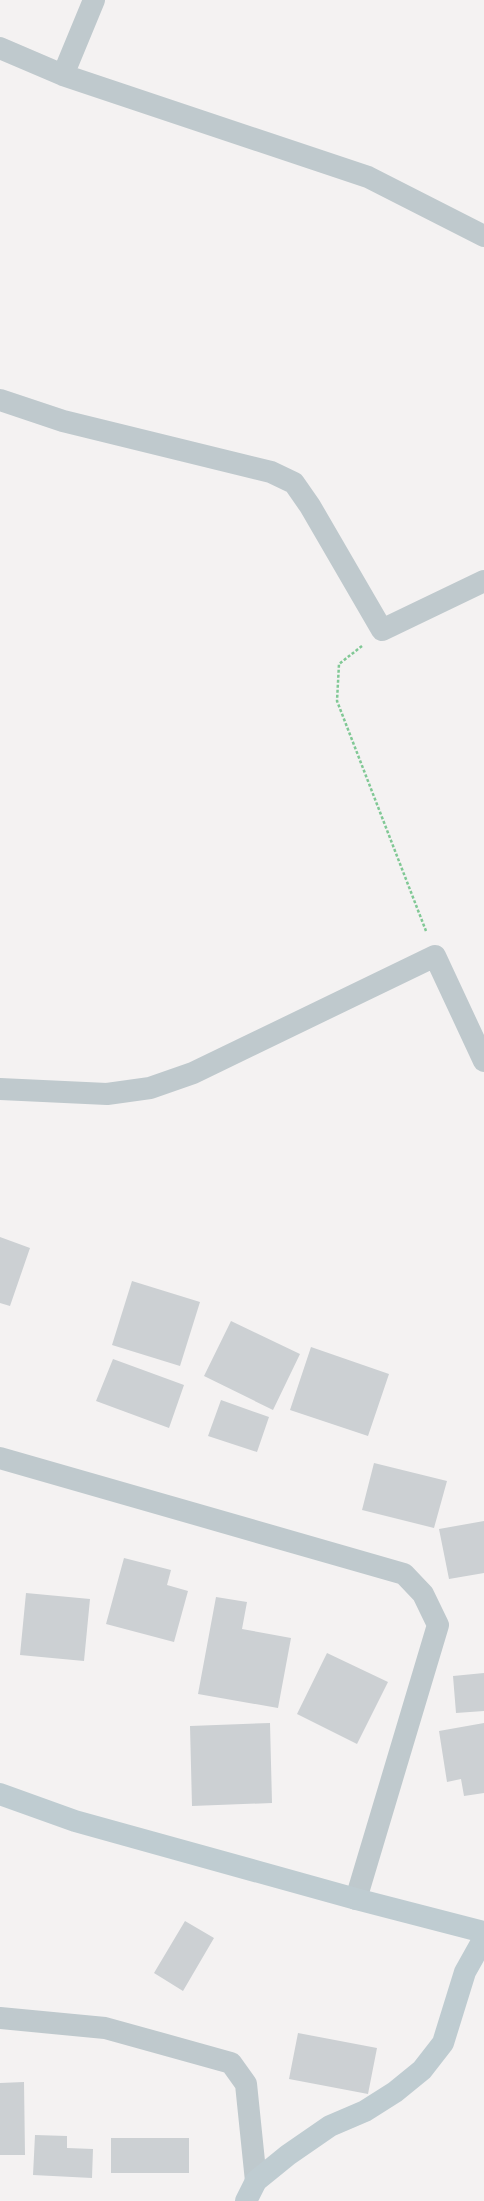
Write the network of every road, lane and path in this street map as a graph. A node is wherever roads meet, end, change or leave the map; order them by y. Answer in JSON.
{"nodes":[{"id":1,"x":94,"y":0,"type":"edge"},
{"id":2,"x":0,"y":48,"type":"edge"},
{"id":3,"x":63,"y":75,"type":"junction"},
{"id":4,"x":484,"y":236,"type":"edge"},
{"id":5,"x":0,"y":400,"type":"edge"},
{"id":6,"x":484,"y":581,"type":"edge"},
{"id":7,"x":382,"y":630,"type":"junction"},
{"id":8,"x":435,"y":956,"type":"junction"},
{"id":9,"x":484,"y":1061,"type":"edge"},
{"id":10,"x":0,"y":1089,"type":"edge"},
{"id":11,"x":0,"y":1458,"type":"edge"},
{"id":12,"x":0,"y":1794,"type":"edge"},
{"id":13,"x":356,"y":1899,"type":"junction"},
{"id":14,"x":484,"y":1932,"type":"edge"},
{"id":15,"x":484,"y":1938,"type":"edge"},
{"id":16,"x":0,"y":2018,"type":"edge"},
{"id":17,"x":256,"y":2181,"type":"junction"},
{"id":18,"x":246,"y":2201,"type":"edge"}],
"edges":[{"from":1,"to":3,"type":"street"},
{"from":2,"to":3,"type":"street"},
{"from":3,"to":4,"type":"street"},
{"from":5,"to":7,"type":"street"},
{"from":6,"to":7,"type":"street"},
{"from":7,"to":8,"type":"path"},
{"from":8,"to":9,"type":"street"},
{"from":8,"to":10,"type":"street"},
{"from":11,"to":13,"type":"street"},
{"from":12,"to":13,"type":"street"},
{"from":13,"to":14,"type":"street"},
{"from":15,"to":17,"type":"street"},
{"from":16,"to":17,"type":"street"},
{"from":17,"to":18,"type":"street"}]}
